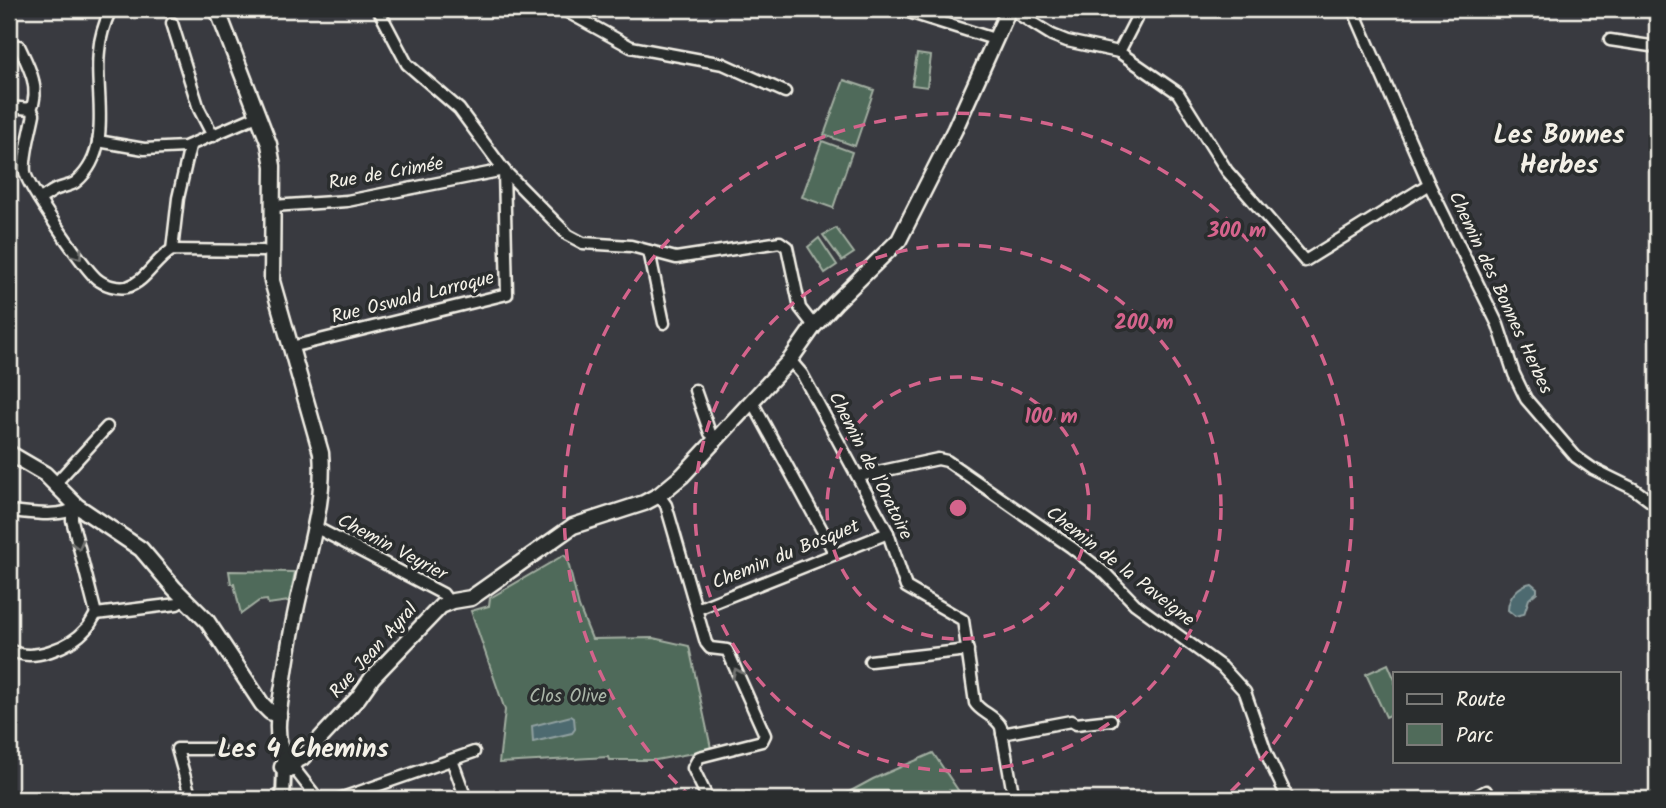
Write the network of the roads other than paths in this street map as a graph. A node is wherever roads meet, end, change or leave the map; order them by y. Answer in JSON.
{"nodes":[{"id":1,"x":111,"y":9,"type":"edge"},
{"id":2,"x":217,"y":9,"type":"edge"},
{"id":3,"x":378,"y":9,"type":"edge"},
{"id":4,"x":562,"y":9,"type":"edge"},
{"id":5,"x":899,"y":9,"type":"edge"},
{"id":6,"x":1010,"y":9,"type":"edge"},
{"id":7,"x":1140,"y":9,"type":"edge"},
{"id":8,"x":1353,"y":9,"type":"edge"},
{"id":9,"x":172,"y":23,"type":"dead end"},
{"id":10,"x":994,"y":39,"type":"junction"},
{"id":11,"x":1610,"y":40,"type":"dead end"},
{"id":12,"x":9,"y":45,"type":"edge"},
{"id":13,"x":1657,"y":47,"type":"edge"},
{"id":14,"x":1119,"y":52,"type":"junction"},
{"id":15,"x":785,"y":92,"type":"dead end"},
{"id":16,"x":9,"y":107,"type":"edge"},
{"id":17,"x":31,"y":108,"type":"junction"},
{"id":18,"x":257,"y":116,"type":"junction"},
{"id":19,"x":213,"y":136,"type":"junction"},
{"id":20,"x":98,"y":141,"type":"junction"},
{"id":21,"x":190,"y":146,"type":"junction"},
{"id":22,"x":504,"y":170,"type":"junction"},
{"id":23,"x":1429,"y":184,"type":"junction"},
{"id":24,"x":39,"y":199,"type":"junction"},
{"id":25,"x":273,"y":206,"type":"junction"},
{"id":26,"x":172,"y":250,"type":"junction"},
{"id":27,"x":263,"y":251,"type":"dead end"},
{"id":28,"x":649,"y":251,"type":"junction"},
{"id":29,"x":664,"y":323,"type":"dead end"},
{"id":30,"x":814,"y":326,"type":"junction"},
{"id":31,"x":290,"y":347,"type":"junction"},
{"id":32,"x":790,"y":360,"type":"junction"},
{"id":33,"x":695,"y":390,"type":"dead end"},
{"id":34,"x":749,"y":402,"type":"junction"},
{"id":35,"x":107,"y":427,"type":"dead end"},
{"id":36,"x":716,"y":438,"type":"junction"},
{"id":37,"x":9,"y":453,"type":"edge"},
{"id":38,"x":859,"y":476,"type":"junction"},
{"id":39,"x":55,"y":484,"type":"junction"},
{"id":40,"x":659,"y":495,"type":"junction"},
{"id":41,"x":77,"y":506,"type":"junction"},
{"id":42,"x":1657,"y":506,"type":"edge"},
{"id":43,"x":9,"y":511,"type":"edge"},
{"id":44,"x":315,"y":527,"type":"junction"},
{"id":45,"x":888,"y":533,"type":"junction"},
{"id":46,"x":835,"y":554,"type":"junction"},
{"id":47,"x":186,"y":598,"type":"junction"},
{"id":48,"x":449,"y":602,"type":"junction"},
{"id":49,"x":697,"y":609,"type":"junction"},
{"id":50,"x":96,"y":614,"type":"junction"},
{"id":51,"x":9,"y":649,"type":"edge"},
{"id":52,"x":968,"y":650,"type":"junction"},
{"id":53,"x":870,"y":661,"type":"dead end"},
{"id":54,"x":279,"y":716,"type":"junction"},
{"id":55,"x":1111,"y":720,"type":"dead end"},
{"id":56,"x":1002,"y":734,"type":"junction"},
{"id":57,"x":219,"y":749,"type":"dead end"},
{"id":58,"x":474,"y":752,"type":"dead end"},
{"id":59,"x":452,"y":760,"type":"junction"},
{"id":60,"x":289,"y":764,"type":"junction"},
{"id":61,"x":1486,"y":791,"type":"dead end"},
{"id":62,"x":191,"y":799,"type":"edge"},
{"id":63,"x":283,"y":799,"type":"edge"},
{"id":64,"x":318,"y":799,"type":"edge"},
{"id":65,"x":339,"y":799,"type":"edge"},
{"id":66,"x":466,"y":799,"type":"edge"},
{"id":67,"x":708,"y":799,"type":"edge"},
{"id":68,"x":1014,"y":799,"type":"edge"},
{"id":69,"x":1288,"y":799,"type":"edge"},
{"id":70,"x":1471,"y":799,"type":"edge"}],
"edges":[{"from":1,"to":20,"type":"street"},
{"from":2,"to":18,"type":"main road"},
{"from":3,"to":22,"type":"street"},
{"from":4,"to":15,"type":"street"},
{"from":5,"to":10,"type":"street"},
{"from":6,"to":10,"type":"main road","name":"Rue Jean Ayral"},
{"from":6,"to":14,"type":"street"},
{"from":7,"to":14,"type":"street"},
{"from":8,"to":23,"type":"street","name":"Chemin des Bonnes Herbes"},
{"from":9,"to":19,"type":"street"},
{"from":10,"to":30,"type":"main road","name":"Rue Jean Ayral"},
{"from":11,"to":13,"type":"street"},
{"from":12,"to":17,"type":"street"},
{"from":14,"to":23,"type":"street"},
{"from":16,"to":17,"type":"street"},
{"from":17,"to":24,"type":"street"},
{"from":18,"to":19,"type":"street"},
{"from":18,"to":25,"type":"main road"},
{"from":19,"to":21,"type":"street"},
{"from":20,"to":21,"type":"street"},
{"from":20,"to":24,"type":"street"},
{"from":21,"to":26,"type":"street"},
{"from":22,"to":25,"type":"street","name":"Rue de Crimée"},
{"from":22,"to":28,"type":"street"},
{"from":22,"to":31,"type":"street","name":"Rue Oswald Larroque"},
{"from":23,"to":42,"type":"street","name":"Chemin des Bonnes Herbes"},
{"from":24,"to":26,"type":"street","one_way":true},
{"from":25,"to":31,"type":"main road"},
{"from":26,"to":27,"type":"street"},
{"from":28,"to":29,"type":"street"},
{"from":28,"to":30,"type":"street"},
{"from":30,"to":32,"type":"main road","name":"Rue Jean Ayral"},
{"from":31,"to":44,"type":"main road"},
{"from":32,"to":34,"type":"main road","name":"Rue Jean Ayral"},
{"from":32,"to":38,"type":"street","name":"Chemin de l'Oratoire"},
{"from":33,"to":36,"type":"street"},
{"from":34,"to":36,"type":"main road","name":"Rue Jean Ayral"},
{"from":34,"to":46,"type":"street"},
{"from":35,"to":39,"type":"street"},
{"from":36,"to":40,"type":"main road","name":"Rue Jean Ayral"},
{"from":37,"to":39,"type":"main road"},
{"from":38,"to":45,"type":"street","name":"Chemin de l'Oratoire"},
{"from":38,"to":69,"type":"street","name":"Chemin de la Paveigne"},
{"from":39,"to":41,"type":"main road"},
{"from":40,"to":48,"type":"main road","name":"Rue Jean Ayral"},
{"from":40,"to":49,"type":"street"},
{"from":41,"to":43,"type":"street"},
{"from":41,"to":47,"type":"main road"},
{"from":41,"to":50,"type":"street","one_way":true},
{"from":44,"to":48,"type":"street","name":"Chemin Veyrier"},
{"from":44,"to":54,"type":"main road"},
{"from":45,"to":46,"type":"street","name":"Chemin du Bosquet"},
{"from":45,"to":52,"type":"street","name":"Chemin de l'Oratoire"},
{"from":46,"to":49,"type":"street","name":"Chemin du Bosquet"},
{"from":47,"to":50,"type":"street"},
{"from":47,"to":54,"type":"main road"},
{"from":48,"to":60,"type":"main road","name":"Rue Jean Ayral"},
{"from":67,"to":49,"type":"street","one_way":true},
{"from":50,"to":51,"type":"street"},
{"from":52,"to":53,"type":"street"},
{"from":52,"to":56,"type":"street","name":"Chemin de l'Oratoire"},
{"from":54,"to":60,"type":"main road"},
{"from":55,"to":56,"type":"street"},
{"from":56,"to":68,"type":"street"},
{"from":57,"to":62,"type":"street"},
{"from":58,"to":59,"type":"street"},
{"from":59,"to":65,"type":"street"},
{"from":59,"to":66,"type":"street"},
{"from":60,"to":63,"type":"street"},
{"from":60,"to":64,"type":"street"},
{"from":61,"to":70,"type":"street"}]}
